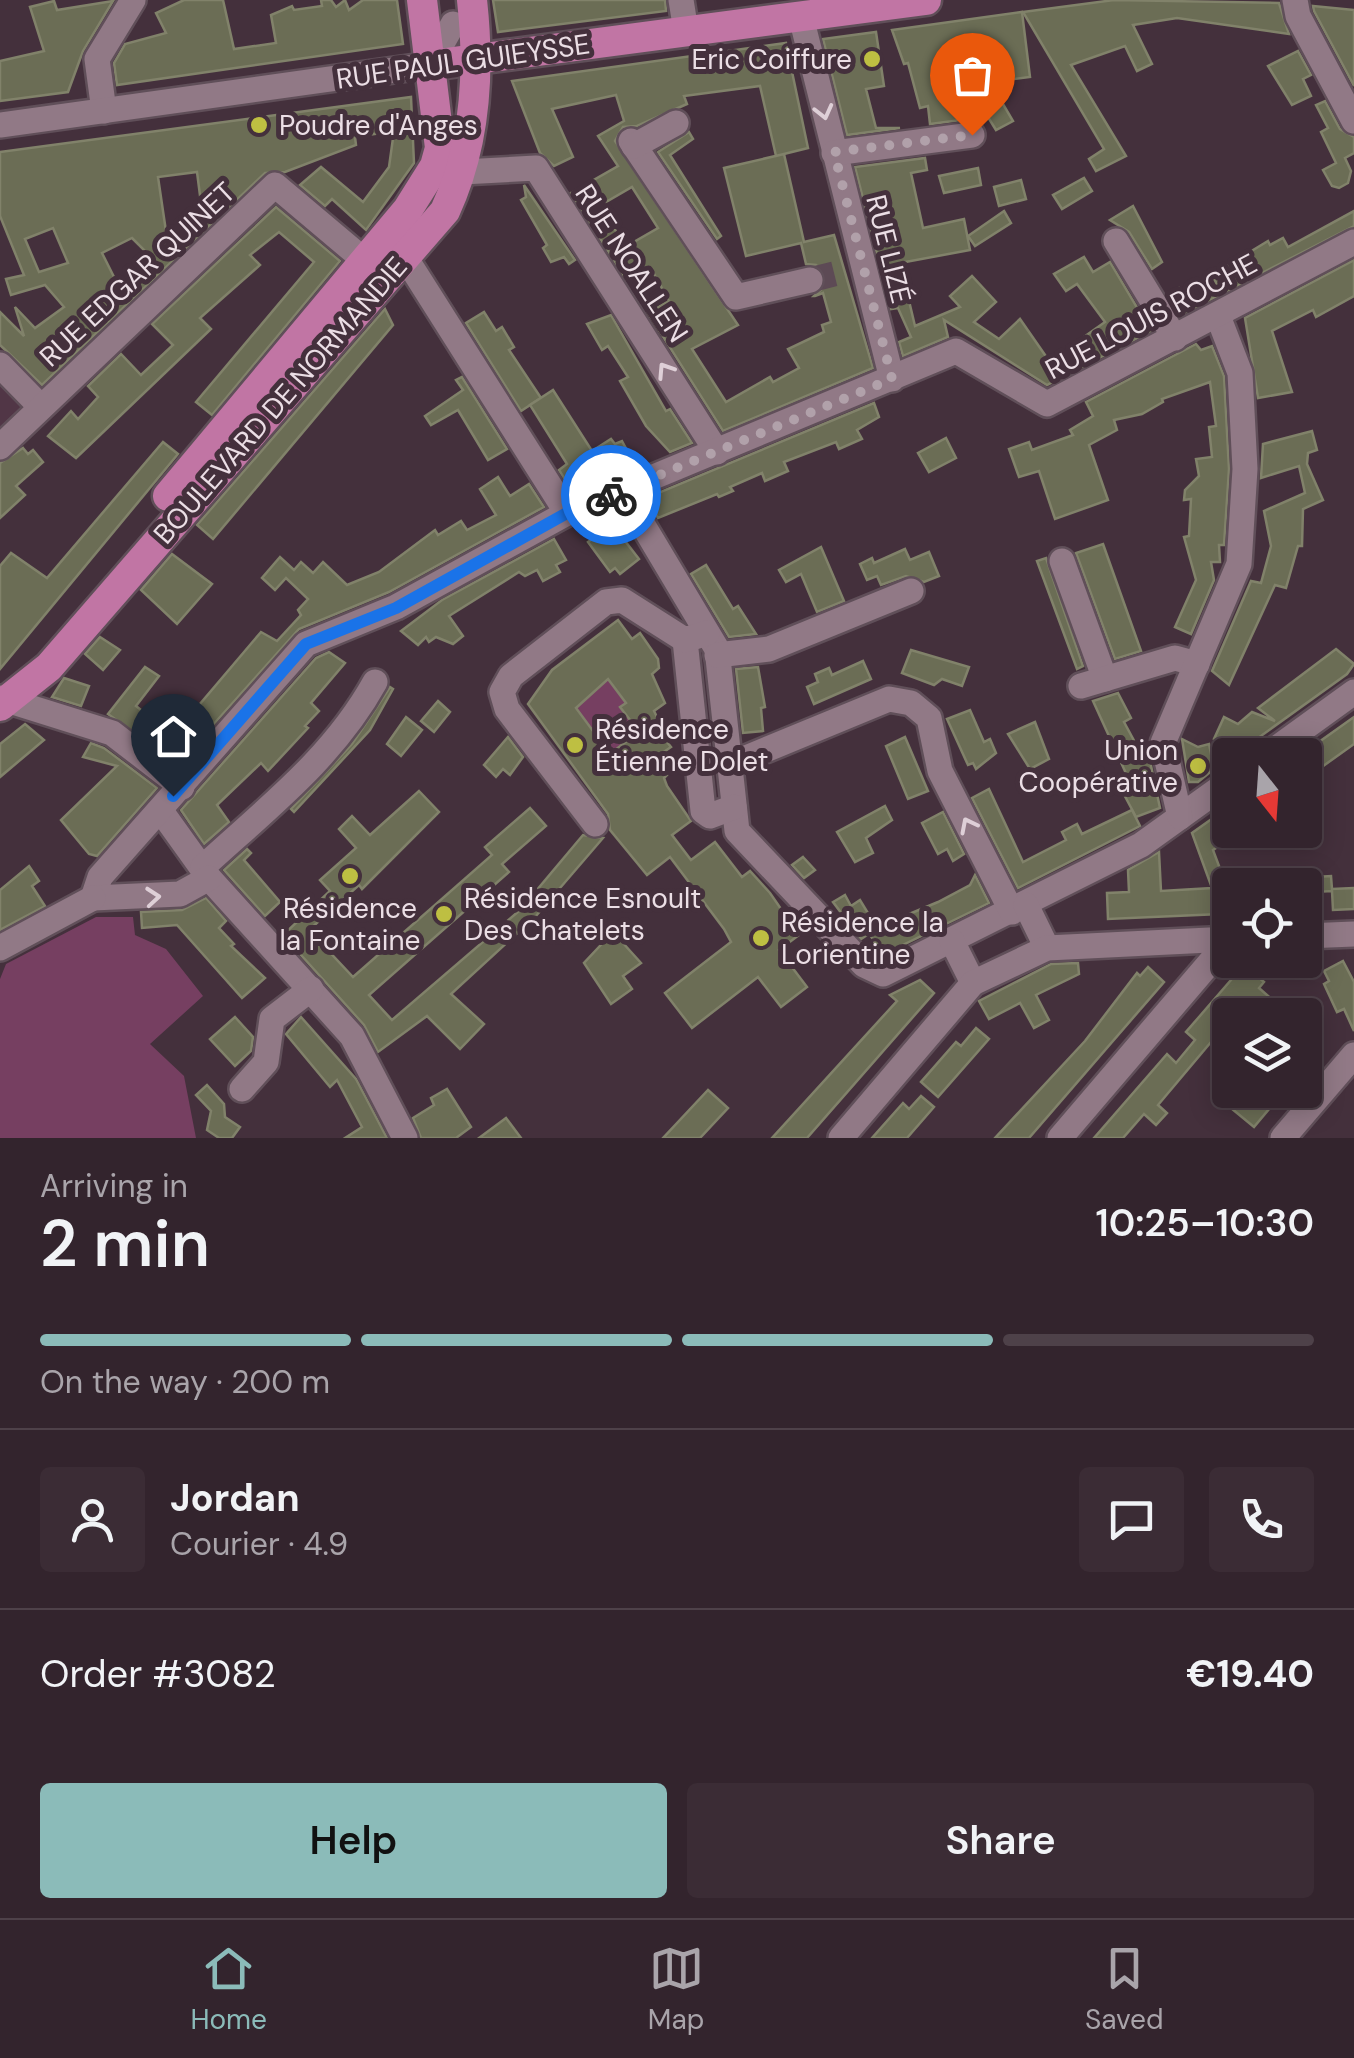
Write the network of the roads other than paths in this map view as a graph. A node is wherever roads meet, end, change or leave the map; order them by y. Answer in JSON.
{"nodes":[{"id":1,"x":133,"y":0,"type":"edge"},
{"id":2,"x":422,"y":0,"type":"edge"},
{"id":3,"x":680,"y":0,"type":"edge"},
{"id":4,"x":926,"y":0,"type":"edge"},
{"id":5,"x":1294,"y":0,"type":"edge"},
{"id":6,"x":458,"y":8,"type":"edge"},
{"id":7,"x":801,"y":17,"type":"junction"},
{"id":8,"x":686,"y":31,"type":"junction"},
{"id":9,"x":478,"y":58,"type":"junction"},
{"id":10,"x":430,"y":65,"type":"junction"},
{"id":11,"x":104,"y":111,"type":"junction"},
{"id":12,"x":1354,"y":121,"type":"edge"},
{"id":13,"x":676,"y":122,"type":"dead end"},
{"id":14,"x":0,"y":126,"type":"edge"},
{"id":15,"x":468,"y":134,"type":"junction"},
{"id":16,"x":972,"y":135,"type":"dead end"},
{"id":17,"x":834,"y":152,"type":"junction"},
{"id":18,"x":462,"y":172,"type":"junction"},
{"id":19,"x":1116,"y":241,"type":"dead end"},
{"id":20,"x":1354,"y":242,"type":"edge"},
{"id":21,"x":405,"y":257,"type":"junction"},
{"id":22,"x":364,"y":260,"type":"junction"},
{"id":23,"x":810,"y":280,"type":"tunnel mouth"},
{"id":24,"x":1218,"y":316,"type":"junction"},
{"id":25,"x":1175,"y":338,"type":"junction"},
{"id":26,"x":0,"y":365,"type":"edge"},
{"id":27,"x":892,"y":379,"type":"junction"},
{"id":28,"x":40,"y":406,"type":"junction"},
{"id":29,"x":0,"y":447,"type":"edge"},
{"id":30,"x":717,"y":452,"type":"junction"},
{"id":31,"x":622,"y":490,"type":"junction"},
{"id":32,"x":567,"y":513,"type":"junction"},
{"id":33,"x":174,"y":520,"type":"junction"},
{"id":34,"x":1062,"y":560,"type":"dead end"},
{"id":35,"x":912,"y":591,"type":"dead end"},
{"id":36,"x":703,"y":643,"type":"junction"},
{"id":37,"x":1196,"y":664,"type":"junction"},
{"id":38,"x":375,"y":682,"type":"dead end"},
{"id":39,"x":1354,"y":692,"type":"edge"},
{"id":40,"x":2,"y":702,"type":"edge"},
{"id":41,"x":1290,"y":738,"type":"edge"},
{"id":42,"x":729,"y":765,"type":"junction"},
{"id":43,"x":182,"y":786,"type":"junction"},
{"id":44,"x":1212,"y":794,"type":"edge"},
{"id":45,"x":734,"y":807,"type":"junction"},
{"id":46,"x":161,"y":811,"type":"junction"},
{"id":47,"x":1180,"y":817,"type":"junction"},
{"id":48,"x":595,"y":824,"type":"dead end"},
{"id":49,"x":206,"y":873,"type":"junction"},
{"id":50,"x":93,"y":898,"type":"junction"},
{"id":51,"x":1019,"y":908,"type":"junction"},
{"id":52,"x":1354,"y":934,"type":"edge"},
{"id":53,"x":1322,"y":935,"type":"edge"},
{"id":54,"x":1212,"y":940,"type":"edge"},
{"id":55,"x":952,"y":941,"type":"junction"},
{"id":56,"x":0,"y":948,"type":"edge"},
{"id":57,"x":1047,"y":948,"type":"junction"},
{"id":58,"x":1212,"y":960,"type":"edge"},
{"id":59,"x":973,"y":984,"type":"junction"},
{"id":60,"x":311,"y":989,"type":"junction"},
{"id":61,"x":1354,"y":1054,"type":"edge"},
{"id":62,"x":242,"y":1089,"type":"dead end"},
{"id":63,"x":405,"y":1138,"type":"edge"},
{"id":64,"x":841,"y":1138,"type":"edge"},
{"id":65,"x":1060,"y":1138,"type":"edge"},
{"id":66,"x":1284,"y":1138,"type":"edge"}],
"edges":[{"from":1,"to":11,"type":"street"},
{"from":2,"to":10,"type":"main road","name":"BOULEVARD DE NORMANDIE"},
{"from":3,"to":8,"type":"street"},
{"from":4,"to":7,"type":"main road","name":"RUE PAUL GUIEYSSE"},
{"from":5,"to":12,"type":"street"},
{"from":6,"to":9,"type":"main road","name":"BOULEVARD DE NORMANDIE"},
{"from":6,"to":10,"type":"street"},
{"from":7,"to":8,"type":"main road","name":"RUE PAUL GUIEYSSE"},
{"from":7,"to":17,"type":"street","name":"RUE LIZÉ","one_way":true},
{"from":8,"to":9,"type":"main road","name":"RUE PAUL GUIEYSSE"},
{"from":9,"to":10,"type":"main road","name":"RUE PAUL GUIEYSSE"},
{"from":9,"to":15,"type":"main road","name":"BOULEVARD DE NORMANDIE"},
{"from":10,"to":11,"type":"street","name":"RUE PAUL GUIEYSSE"},
{"from":10,"to":22,"type":"main road","name":"BOULEVARD DE NORMANDIE"},
{"from":11,"to":14,"type":"street","name":"RUE PAUL GUIEYSSE"},
{"from":13,"to":23,"type":"street"},
{"from":15,"to":18,"type":"main road","name":"BOULEVARD DE NORMANDIE"},
{"from":15,"to":33,"type":"street"},
{"from":16,"to":17,"type":"street"},
{"from":17,"to":27,"type":"street","name":"RUE LIZÉ"},
{"from":18,"to":21,"type":"main road","name":"BOULEVARD DE NORMANDIE"},
{"from":30,"to":18,"type":"street","name":"RUE NOALLEN","one_way":true},
{"from":19,"to":25,"type":"street"},
{"from":20,"to":24,"type":"street","name":"RUE LOUIS ROCHE"},
{"from":21,"to":32,"type":"street"},
{"from":21,"to":33,"type":"main road","name":"BOULEVARD DE NORMANDIE"},
{"from":22,"to":28,"type":"street","name":"RUE EDGAR QUINET"},
{"from":22,"to":40,"type":"main road","name":"BOULEVARD DE NORMANDIE"},
{"from":24,"to":25,"type":"street","name":"RUE LOUIS ROCHE"},
{"from":24,"to":37,"type":"street"},
{"from":25,"to":27,"type":"street","name":"RUE LOUIS ROCHE"},
{"from":26,"to":28,"type":"street"},
{"from":27,"to":30,"type":"street","name":"RUE LOUIS ROCHE"},
{"from":28,"to":29,"type":"street","name":"RUE EDGAR QUINET"},
{"from":30,"to":31,"type":"street","name":"RUE LOUIS ROCHE"},
{"from":31,"to":32,"type":"street","name":"RUE LOUIS ROCHE"},
{"from":31,"to":36,"type":"street"},
{"from":32,"to":43,"type":"street","name":"RUE LOUIS ROCHE"},
{"from":33,"to":40,"type":"main road","name":"BOULEVARD DE NORMANDIE"},
{"from":34,"to":37,"type":"street"},
{"from":35,"to":36,"type":"street"},
{"from":36,"to":42,"type":"street"},
{"from":36,"to":45,"type":"street"},
{"from":36,"to":48,"type":"street"},
{"from":37,"to":47,"type":"street"},
{"from":38,"to":49,"type":"street"},
{"from":39,"to":41,"type":"street"},
{"from":40,"to":43,"type":"street"},
{"from":42,"to":45,"type":"street"},
{"from":51,"to":42,"type":"street","one_way":true},
{"from":43,"to":46,"type":"street","name":"RUE LOUIS ROCHE"},
{"from":44,"to":47,"type":"street"},
{"from":45,"to":55,"type":"street"},
{"from":46,"to":49,"type":"street"},
{"from":46,"to":50,"type":"street","name":"RUE LOUIS ROCHE"},
{"from":47,"to":51,"type":"street"},
{"from":50,"to":49,"type":"street","one_way":true},
{"from":49,"to":60,"type":"street"},
{"from":50,"to":56,"type":"street"},
{"from":51,"to":55,"type":"street"},
{"from":51,"to":57,"type":"street"},
{"from":52,"to":53,"type":"street"},
{"from":54,"to":57,"type":"street"},
{"from":55,"to":59,"type":"street"},
{"from":57,"to":59,"type":"street"},
{"from":58,"to":65,"type":"street"},
{"from":59,"to":64,"type":"street"},
{"from":60,"to":62,"type":"street"},
{"from":60,"to":63,"type":"street"},
{"from":61,"to":66,"type":"street"}]}
